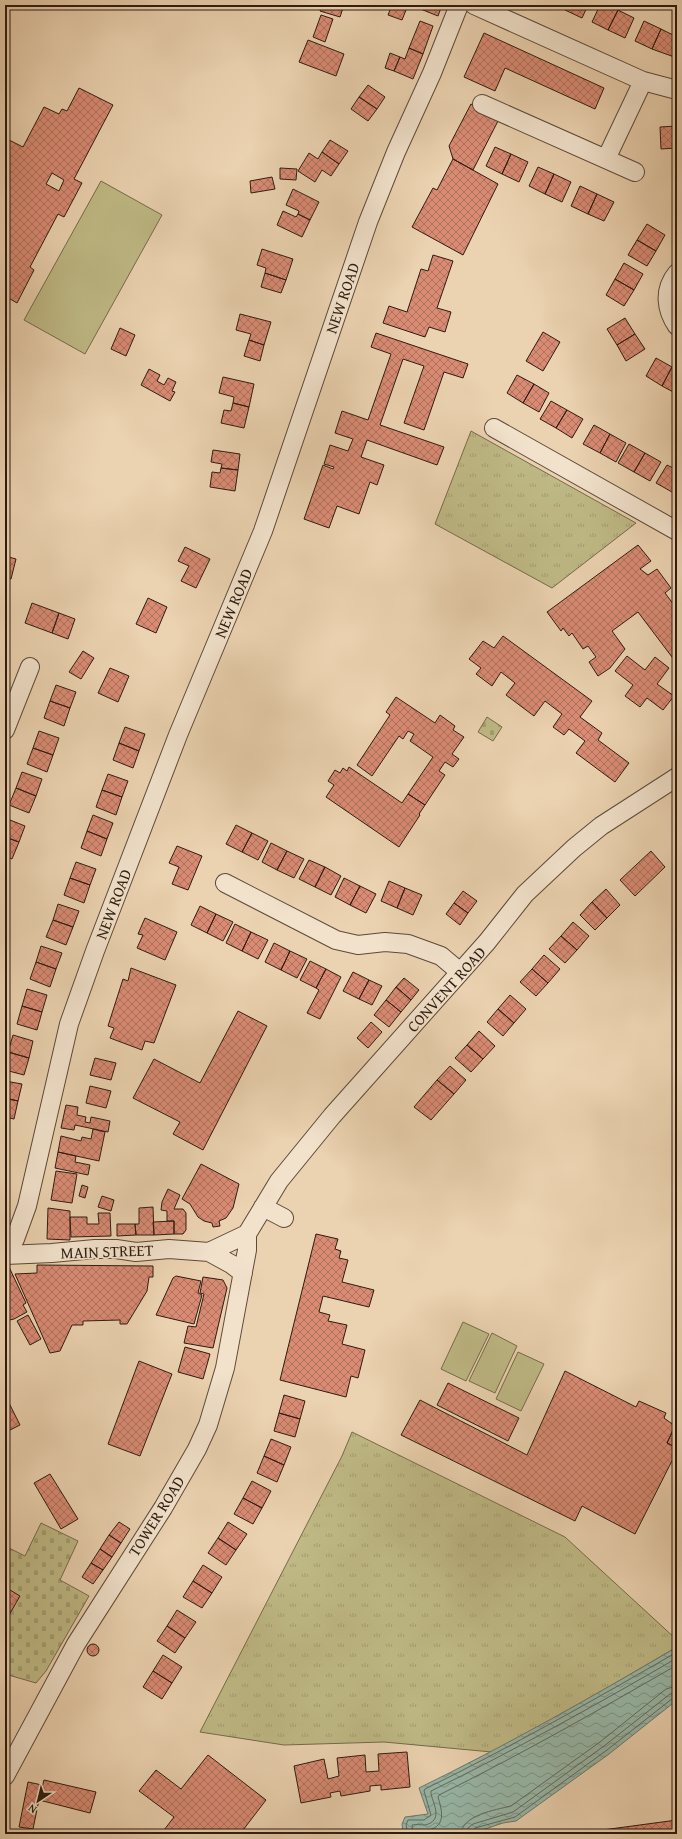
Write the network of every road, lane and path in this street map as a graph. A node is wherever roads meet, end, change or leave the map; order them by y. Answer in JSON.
{"nodes":[{"id":1,"x":458,"y":5,"type":"edge"},
{"id":2,"x":474,"y":5,"type":"edge"},
{"id":3,"x":643,"y":81,"type":"junction"},
{"id":4,"x":677,"y":90,"type":"edge"},
{"id":5,"x":482,"y":104,"type":"dead end"},
{"id":6,"x":606,"y":159,"type":"junction"},
{"id":7,"x":634,"y":172,"type":"dead end"},
{"id":8,"x":677,"y":273,"type":"edge"},
{"id":9,"x":677,"y":326,"type":"edge"},
{"id":10,"x":494,"y":428,"type":"dead end"},
{"id":11,"x":677,"y":530,"type":"edge"},
{"id":12,"x":30,"y":667,"type":"dead end"},
{"id":13,"x":5,"y":730,"type":"edge"},
{"id":14,"x":677,"y":777,"type":"edge"},
{"id":15,"x":225,"y":883,"type":"dead end"},
{"id":16,"x":460,"y":972,"type":"junction"},
{"id":17,"x":27,"y":1206,"type":"junction"},
{"id":18,"x":263,"y":1208,"type":"junction"},
{"id":19,"x":284,"y":1218,"type":"dead end"},
{"id":20,"x":247,"y":1234,"type":"junction"},
{"id":21,"x":210,"y":1252,"type":"junction"},
{"id":22,"x":9,"y":1254,"type":"edge"},
{"id":23,"x":38,"y":1254,"type":"junction"},
{"id":24,"x":242,"y":1273,"type":"junction"},
{"id":25,"x":5,"y":1776,"type":"edge"}],
"edges":[{"from":1,"to":17,"type":"street","name":"NEW ROAD"},
{"from":2,"to":3,"type":"street"},
{"from":3,"to":4,"type":"street"},
{"from":3,"to":6,"type":"street"},
{"from":5,"to":6,"type":"street"},
{"from":6,"to":7,"type":"street"},
{"from":8,"to":9,"type":"street"},
{"from":10,"to":11,"type":"street"},
{"from":12,"to":13,"type":"street"},
{"from":14,"to":16,"type":"street","name":"CONVENT ROAD"},
{"from":15,"to":16,"type":"street"},
{"from":16,"to":18,"type":"street","name":"CONVENT ROAD"},
{"from":17,"to":22,"type":"street","name":"NEW ROAD"},
{"from":17,"to":23,"type":"street","name":"NEW ROAD"},
{"from":18,"to":19,"type":"street"},
{"from":18,"to":20,"type":"street","name":"CONVENT ROAD"},
{"from":20,"to":21,"type":"street"},
{"from":20,"to":24,"type":"street","name":"TOWER ROAD"},
{"from":21,"to":23,"type":"street","name":"MAIN STREET"},
{"from":21,"to":24,"type":"street","name":"MAIN STREET"},
{"from":22,"to":23,"type":"street","name":"MAIN STREET"},
{"from":24,"to":25,"type":"street","name":"TOWER ROAD"}]}
